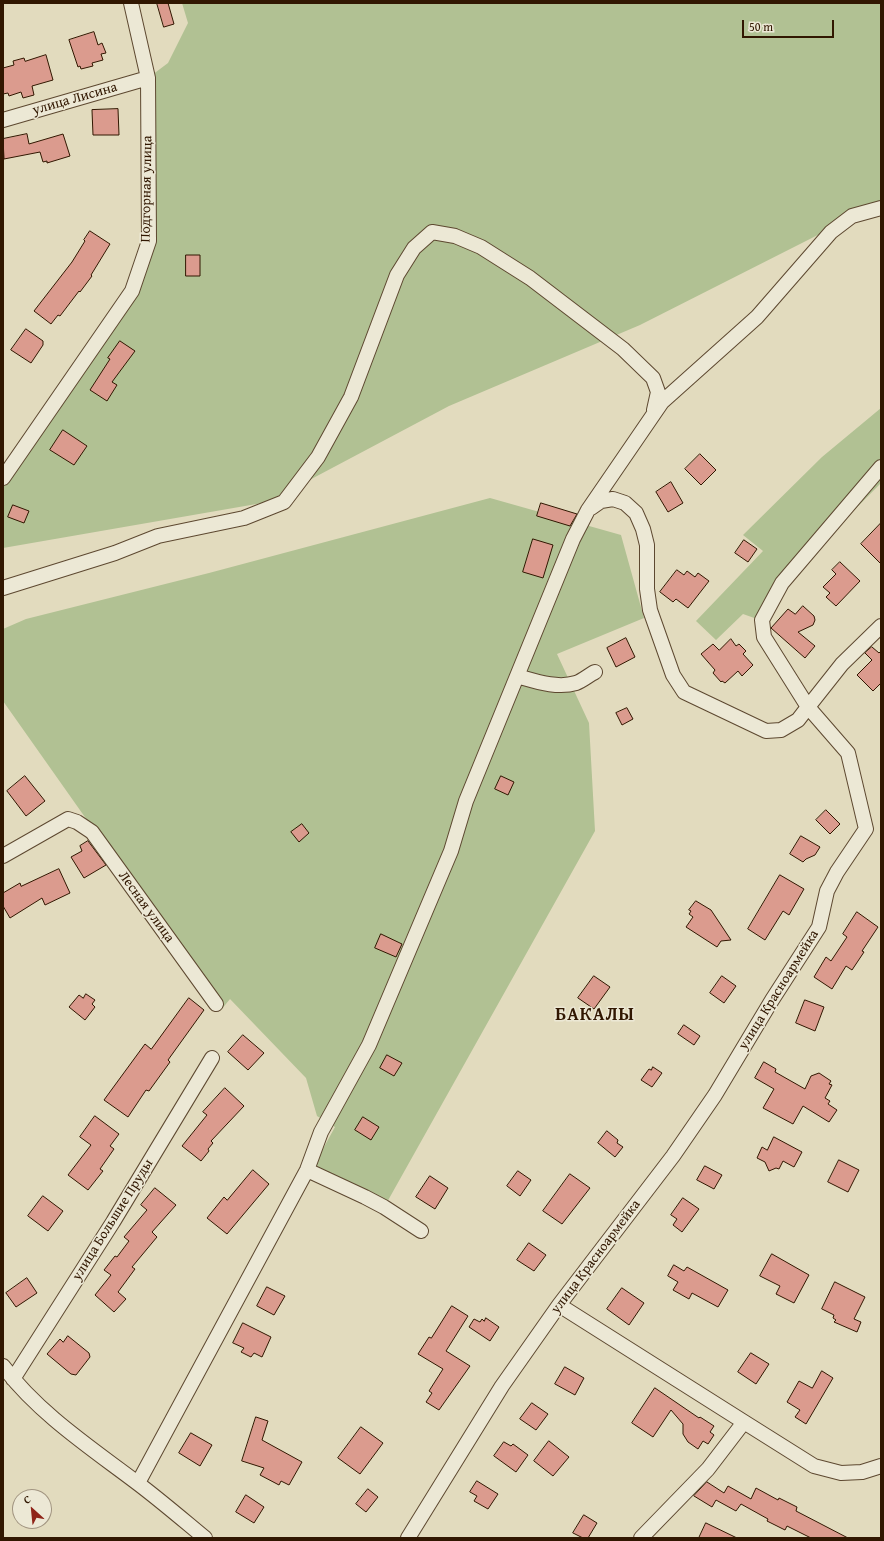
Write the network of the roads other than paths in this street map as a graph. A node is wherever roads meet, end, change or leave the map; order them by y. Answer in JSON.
{"nodes":[{"id":1,"x":131,"y":3,"type":"edge"},
{"id":2,"x":148,"y":78,"type":"junction"},
{"id":3,"x":3,"y":120,"type":"edge"},
{"id":4,"x":881,"y":208,"type":"edge"},
{"id":5,"x":654,"y":414,"type":"junction"},
{"id":6,"x":881,"y":467,"type":"edge"},
{"id":7,"x":3,"y":478,"type":"edge"},
{"id":8,"x":588,"y":510,"type":"junction"},
{"id":9,"x":3,"y":588,"type":"edge"},
{"id":10,"x":881,"y":626,"type":"edge"},
{"id":11,"x":595,"y":672,"type":"dead end"},
{"id":12,"x":517,"y":676,"type":"junction"},
{"id":13,"x":808,"y":707,"type":"junction"},
{"id":14,"x":3,"y":856,"type":"edge"},
{"id":15,"x":216,"y":1004,"type":"dead end"},
{"id":16,"x":212,"y":1058,"type":"dead end"},
{"id":17,"x":308,"y":1170,"type":"junction"},
{"id":18,"x":421,"y":1231,"type":"dead end"},
{"id":19,"x":559,"y":1305,"type":"junction"},
{"id":20,"x":3,"y":1366,"type":"edge"},
{"id":21,"x":13,"y":1379,"type":"junction"},
{"id":22,"x":744,"y":1422,"type":"junction"},
{"id":23,"x":881,"y":1466,"type":"edge"},
{"id":24,"x":138,"y":1483,"type":"junction"},
{"id":25,"x":205,"y":1538,"type":"edge"},
{"id":26,"x":408,"y":1538,"type":"edge"},
{"id":27,"x":641,"y":1538,"type":"edge"}],
"edges":[{"from":1,"to":2,"type":"street","name":"Подгорная улица"},
{"from":2,"to":3,"type":"street","name":"улица Лисина"},
{"from":2,"to":7,"type":"street","name":"Подгорная улица"},
{"from":4,"to":5,"type":"street"},
{"from":5,"to":8,"type":"street"},
{"from":5,"to":9,"type":"street"},
{"from":6,"to":13,"type":"street","name":"улица Красноармейка"},
{"from":8,"to":12,"type":"street"},
{"from":8,"to":13,"type":"street"},
{"from":10,"to":13,"type":"street"},
{"from":11,"to":12,"type":"street"},
{"from":12,"to":17,"type":"street"},
{"from":13,"to":19,"type":"street","name":"улица Красноармейка"},
{"from":14,"to":15,"type":"street","name":"Лесная улица"},
{"from":16,"to":21,"type":"street","name":"улица Большие Пруды"},
{"from":17,"to":18,"type":"street"},
{"from":17,"to":24,"type":"street"},
{"from":19,"to":22,"type":"street"},
{"from":19,"to":26,"type":"street","name":"улица Красноармейка"},
{"from":20,"to":21,"type":"street"},
{"from":21,"to":24,"type":"street"},
{"from":22,"to":23,"type":"street"},
{"from":22,"to":27,"type":"street"},
{"from":24,"to":25,"type":"street"}]}
